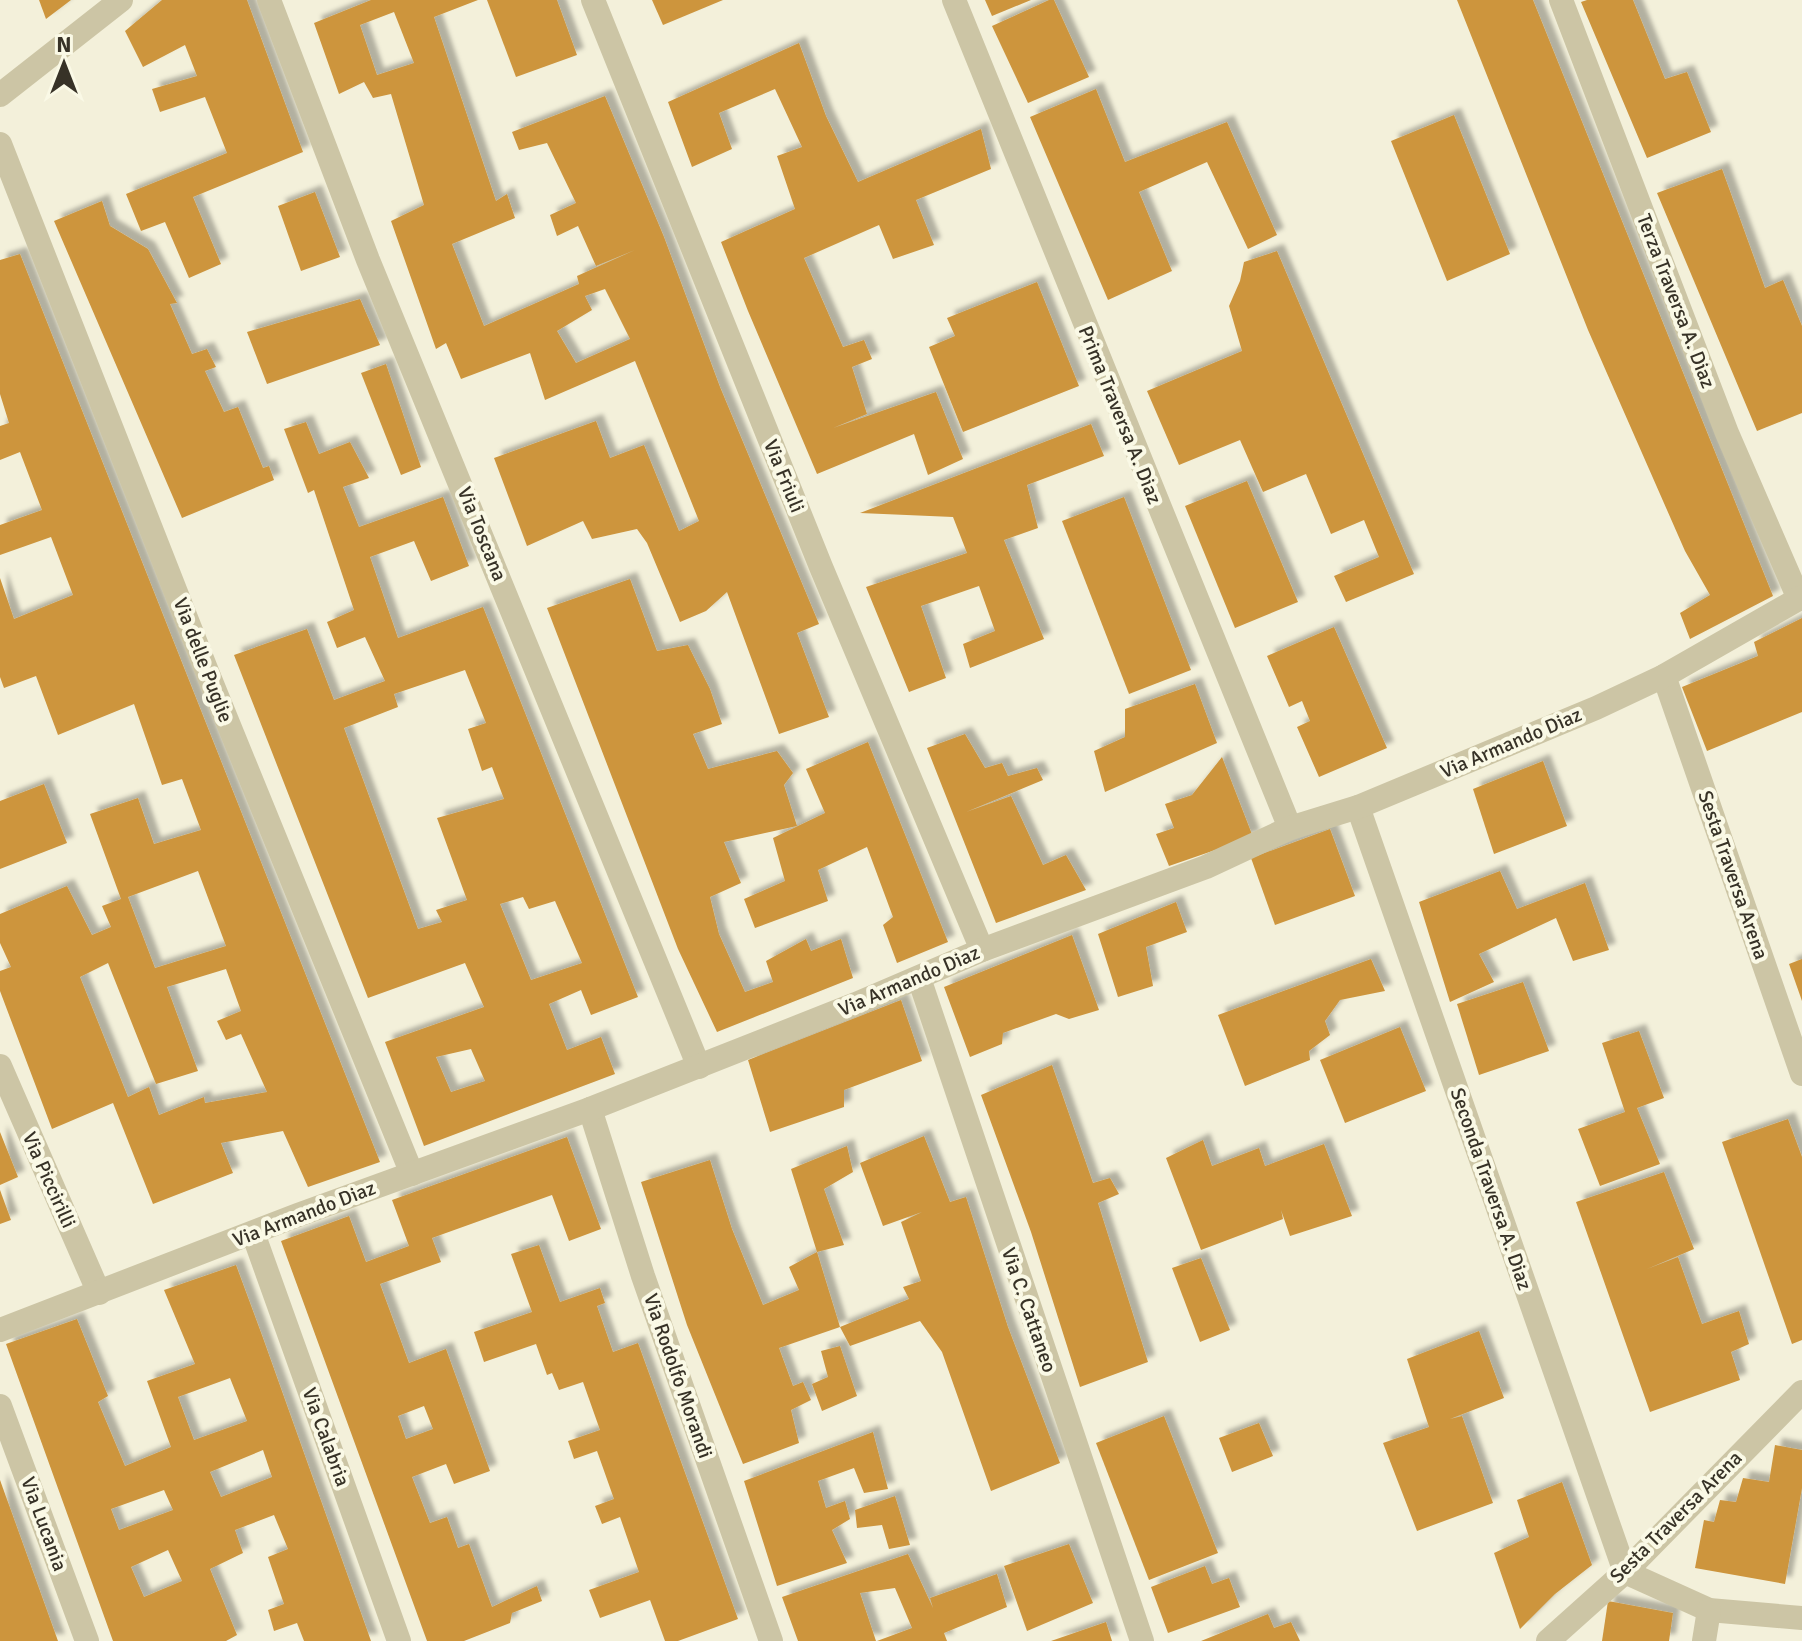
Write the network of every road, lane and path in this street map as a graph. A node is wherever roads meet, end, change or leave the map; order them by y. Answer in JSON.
{"nodes":[{"id":1,"x":121,"y":0,"type":"edge"},
{"id":2,"x":269,"y":0,"type":"edge"},
{"id":3,"x":593,"y":0,"type":"edge"},
{"id":4,"x":954,"y":0,"type":"edge"},
{"id":5,"x":1561,"y":0,"type":"edge"},
{"id":6,"x":0,"y":95,"type":"edge"},
{"id":7,"x":0,"y":144,"type":"edge"},
{"id":8,"x":1800,"y":598,"type":"edge"},
{"id":9,"x":1664,"y":676,"type":"junction"},
{"id":10,"x":1358,"y":807,"type":"junction"},
{"id":11,"x":1290,"y":828,"type":"junction"},
{"id":12,"x":982,"y":950,"type":"junction"},
{"id":13,"x":919,"y":978,"type":"junction"},
{"id":14,"x":0,"y":1066,"type":"edge"},
{"id":15,"x":699,"y":1067,"type":"junction"},
{"id":16,"x":1802,"y":1074,"type":"edge"},
{"id":17,"x":590,"y":1109,"type":"junction"},
{"id":18,"x":412,"y":1174,"type":"junction"},
{"id":19,"x":253,"y":1233,"type":"junction"},
{"id":20,"x":99,"y":1293,"type":"junction"},
{"id":21,"x":0,"y":1330,"type":"edge"},
{"id":22,"x":1802,"y":1392,"type":"edge"},
{"id":23,"x":0,"y":1406,"type":"edge"},
{"id":24,"x":1625,"y":1572,"type":"junction"},
{"id":25,"x":1709,"y":1610,"type":"junction"},
{"id":26,"x":1802,"y":1618,"type":"edge"},
{"id":27,"x":87,"y":1641,"type":"edge"},
{"id":28,"x":399,"y":1641,"type":"edge"},
{"id":29,"x":771,"y":1641,"type":"edge"},
{"id":30,"x":1142,"y":1641,"type":"edge"},
{"id":31,"x":1548,"y":1641,"type":"edge"},
{"id":32,"x":1704,"y":1641,"type":"edge"}],
"edges":[{"from":1,"to":6,"type":"street"},
{"from":2,"to":15,"type":"street","name":"Via Toscana"},
{"from":3,"to":12,"type":"street","name":"Via Friuli"},
{"from":4,"to":11,"type":"street","name":"Prima Traversa A. Diaz"},
{"from":5,"to":8,"type":"street","name":"Terza Traversa A. Diaz"},
{"from":7,"to":18,"type":"street","name":"Via delle Puglie"},
{"from":8,"to":9,"type":"street","name":"Via Armando Diaz"},
{"from":9,"to":10,"type":"street","name":"Via Armando Diaz"},
{"from":9,"to":16,"type":"street","name":"Sesta Traversa Arena"},
{"from":10,"to":11,"type":"street","name":"Via Armando Diaz"},
{"from":10,"to":24,"type":"street","name":"Seconda Traversa A. Diaz"},
{"from":11,"to":12,"type":"street","name":"Via Armando Diaz"},
{"from":12,"to":13,"type":"street","name":"Via Armando Diaz"},
{"from":13,"to":15,"type":"street","name":"Via Armando Diaz"},
{"from":13,"to":30,"type":"street","name":"Via C. Cattaneo"},
{"from":14,"to":20,"type":"street","name":"Via Piccirilli"},
{"from":15,"to":17,"type":"street","name":"Via Armando Diaz"},
{"from":17,"to":18,"type":"street","name":"Via Armando Diaz"},
{"from":17,"to":29,"type":"street","name":"Via Rodolfo Morandi"},
{"from":18,"to":19,"type":"street","name":"Via Armando Diaz"},
{"from":19,"to":20,"type":"street","name":"Via Armando Diaz"},
{"from":19,"to":28,"type":"street","name":"Via Calabria"},
{"from":20,"to":21,"type":"street","name":"Via Armando Diaz"},
{"from":22,"to":24,"type":"street","name":"Sesta Traversa Arena"},
{"from":23,"to":27,"type":"street","name":"Via Lucania"},
{"from":24,"to":25,"type":"street"},
{"from":24,"to":31,"type":"street","name":"Sesta Traversa Arena"},
{"from":25,"to":26,"type":"street"},
{"from":25,"to":32,"type":"street"}]}
